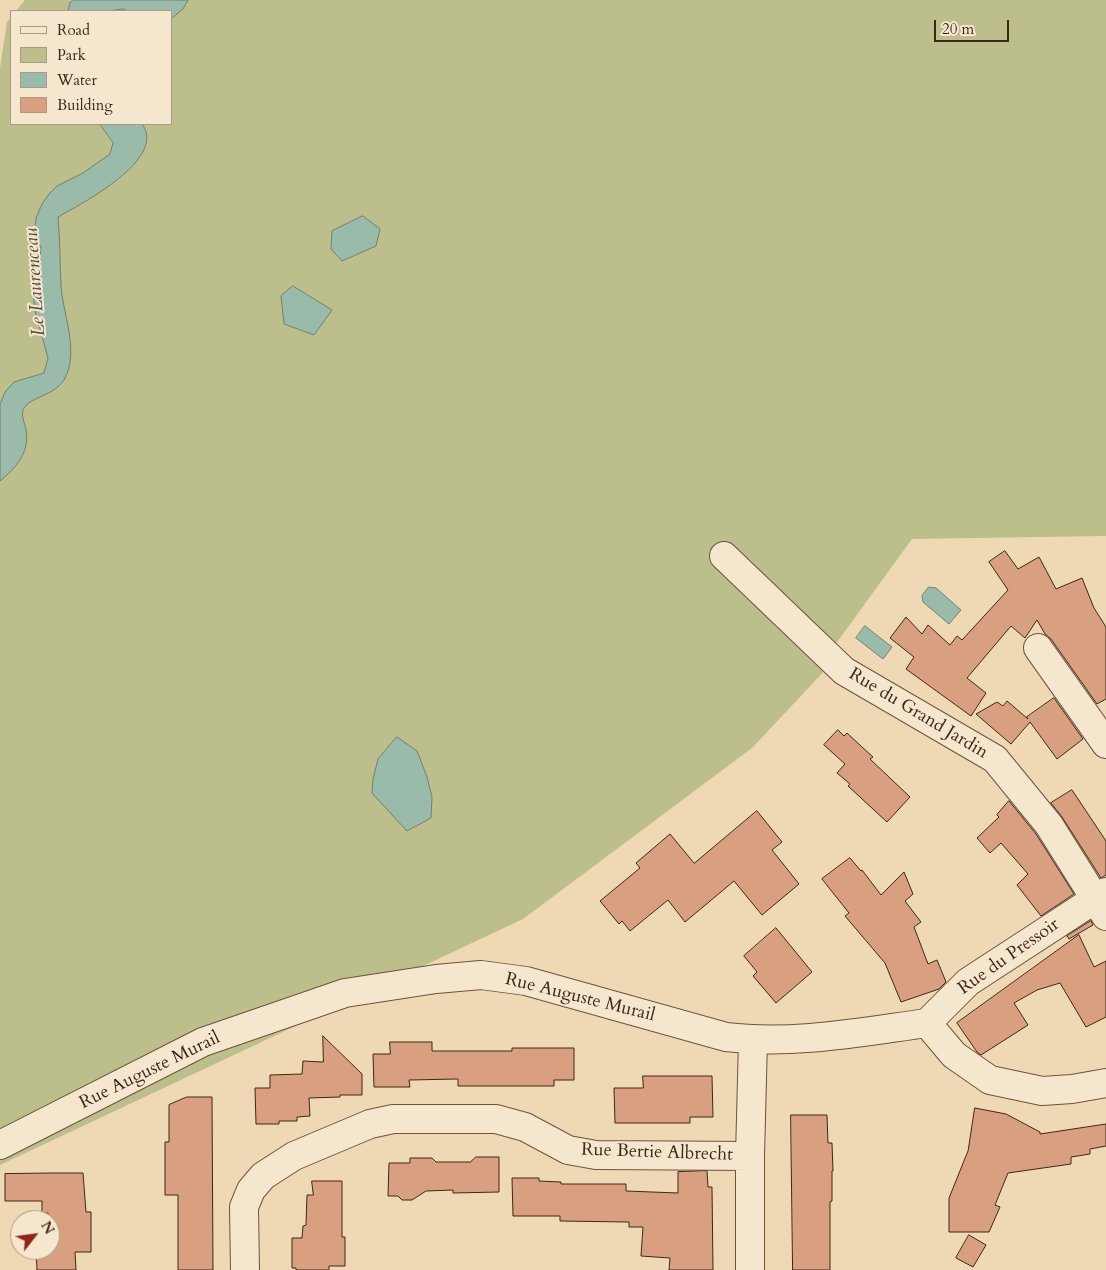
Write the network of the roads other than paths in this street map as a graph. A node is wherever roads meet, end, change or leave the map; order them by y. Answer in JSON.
{"nodes":[{"id":1,"x":724,"y":556,"type":"dead end"},
{"id":2,"x":1038,"y":648,"type":"dead end"},
{"id":3,"x":1106,"y":744,"type":"edge"},
{"id":4,"x":1103,"y":902,"type":"edge"},
{"id":5,"x":927,"y":1023,"type":"junction"},
{"id":6,"x":753,"y":1040,"type":"junction"},
{"id":7,"x":1106,"y":1083,"type":"edge"},
{"id":8,"x":0,"y":1145,"type":"edge"},
{"id":9,"x":750,"y":1156,"type":"junction"},
{"id":10,"x":245,"y":1270,"type":"edge"},
{"id":11,"x":750,"y":1270,"type":"edge"}],
"edges":[{"from":1,"to":4,"type":"street","name":"Rue du Grand Jardin"},
{"from":2,"to":3,"type":"street"},
{"from":4,"to":5,"type":"street","name":"Rue du Pressoir"},
{"from":5,"to":6,"type":"street","name":"Rue Auguste Murail"},
{"from":5,"to":7,"type":"street"},
{"from":6,"to":8,"type":"street","name":"Rue Auguste Murail"},
{"from":6,"to":9,"type":"street"},
{"from":9,"to":10,"type":"street","name":"Rue Bertie Albrecht"},
{"from":9,"to":11,"type":"street"}]}
